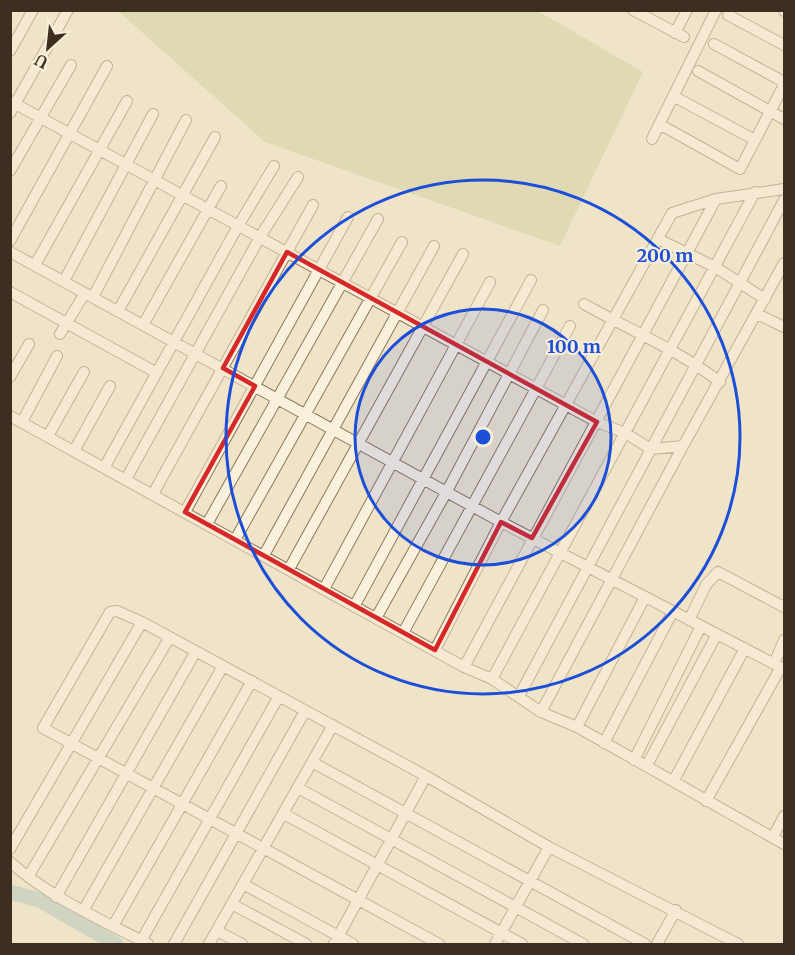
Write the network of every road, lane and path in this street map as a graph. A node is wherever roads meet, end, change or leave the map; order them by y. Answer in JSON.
{"nodes":[{"id":1,"x":33,"y":10,"type":"edge"},
{"id":2,"x":68,"y":10,"type":"edge"},
{"id":3,"x":687,"y":10,"type":"edge"},
{"id":4,"x":717,"y":10,"type":"edge"},
{"id":5,"x":639,"y":12,"type":"edge"},
{"id":6,"x":728,"y":15,"type":"dead end"},
{"id":7,"x":714,"y":44,"type":"dead end"},
{"id":8,"x":784,"y":45,"type":"edge"},
{"id":9,"x":10,"y":51,"type":"edge"},
{"id":10,"x":70,"y":65,"type":"dead end"},
{"id":11,"x":106,"y":66,"type":"dead end"},
{"id":12,"x":698,"y":71,"type":"dead end"},
{"id":13,"x":784,"y":84,"type":"edge"},
{"id":14,"x":673,"y":96,"type":"junction"},
{"id":15,"x":127,"y":101,"type":"dead end"},
{"id":16,"x":12,"y":106,"type":"edge"},
{"id":17,"x":770,"y":112,"type":"junction"},
{"id":18,"x":153,"y":114,"type":"dead end"},
{"id":19,"x":41,"y":117,"type":"junction"},
{"id":20,"x":784,"y":119,"type":"edge"},
{"id":21,"x":186,"y":120,"type":"dead end"},
{"id":22,"x":659,"y":124,"type":"junction"},
{"id":23,"x":71,"y":134,"type":"junction"},
{"id":24,"x":215,"y":137,"type":"dead end"},
{"id":25,"x":651,"y":139,"type":"dead end"},
{"id":26,"x":755,"y":140,"type":"junction"},
{"id":27,"x":100,"y":150,"type":"junction"},
{"id":28,"x":128,"y":164,"type":"junction"},
{"id":29,"x":274,"y":166,"type":"dead end"},
{"id":30,"x":10,"y":171,"type":"edge"},
{"id":31,"x":298,"y":177,"type":"dead end"},
{"id":32,"x":156,"y":180,"type":"junction"},
{"id":33,"x":221,"y":186,"type":"dead end"},
{"id":34,"x":784,"y":189,"type":"edge"},
{"id":35,"x":755,"y":192,"type":"junction"},
{"id":36,"x":183,"y":195,"type":"junction"},
{"id":37,"x":716,"y":199,"type":"junction"},
{"id":38,"x":784,"y":200,"type":"edge"},
{"id":39,"x":313,"y":205,"type":"dead end"},
{"id":40,"x":208,"y":209,"type":"junction"},
{"id":41,"x":348,"y":218,"type":"dead end"},
{"id":42,"x":378,"y":219,"type":"dead end"},
{"id":43,"x":238,"y":226,"type":"junction"},
{"id":44,"x":260,"y":237,"type":"junction"},
{"id":45,"x":658,"y":239,"type":"junction"},
{"id":46,"x":10,"y":241,"type":"edge"},
{"id":47,"x":402,"y":242,"type":"dead end"},
{"id":48,"x":434,"y":246,"type":"dead end"},
{"id":49,"x":10,"y":252,"type":"edge"},
{"id":50,"x":287,"y":252,"type":"junction"},
{"id":51,"x":463,"y":254,"type":"dead end"},
{"id":52,"x":687,"y":255,"type":"junction"},
{"id":53,"x":784,"y":263,"type":"edge"},
{"id":54,"x":35,"y":266,"type":"junction"},
{"id":55,"x":715,"y":267,"type":"junction"},
{"id":56,"x":320,"y":269,"type":"junction"},
{"id":57,"x":531,"y":280,"type":"dead end"},
{"id":58,"x":64,"y":281,"type":"junction"},
{"id":59,"x":343,"y":282,"type":"junction"},
{"id":60,"x":490,"y":282,"type":"dead end"},
{"id":61,"x":741,"y":282,"type":"junction"},
{"id":62,"x":10,"y":292,"type":"edge"},
{"id":63,"x":89,"y":295,"type":"junction"},
{"id":64,"x":371,"y":297,"type":"junction"},
{"id":65,"x":765,"y":300,"type":"junction"},
{"id":66,"x":584,"y":304,"type":"dead end"},
{"id":67,"x":543,"y":309,"type":"dead end"},
{"id":68,"x":118,"y":311,"type":"junction"},
{"id":69,"x":398,"y":312,"type":"junction"},
{"id":70,"x":757,"y":314,"type":"junction"},
{"id":71,"x":612,"y":320,"type":"junction"},
{"id":72,"x":67,"y":324,"type":"junction"},
{"id":73,"x":143,"y":325,"type":"junction"},
{"id":74,"x":423,"y":326,"type":"junction"},
{"id":75,"x":570,"y":326,"type":"dead end"},
{"id":76,"x":784,"y":327,"type":"edge"},
{"id":77,"x":60,"y":334,"type":"dead end"},
{"id":78,"x":643,"y":338,"type":"junction"},
{"id":79,"x":174,"y":342,"type":"junction"},
{"id":80,"x":29,"y":344,"type":"dead end"},
{"id":81,"x":456,"y":344,"type":"junction"},
{"id":82,"x":671,"y":349,"type":"junction"},
{"id":83,"x":196,"y":353,"type":"junction"},
{"id":84,"x":57,"y":356,"type":"dead end"},
{"id":85,"x":486,"y":360,"type":"junction"},
{"id":86,"x":697,"y":365,"type":"junction"},
{"id":87,"x":223,"y":368,"type":"junction"},
{"id":88,"x":84,"y":372,"type":"dead end"},
{"id":89,"x":509,"y":372,"type":"junction"},
{"id":90,"x":157,"y":373,"type":"junction"},
{"id":91,"x":10,"y":377,"type":"edge"},
{"id":92,"x":720,"y":382,"type":"junction"},
{"id":93,"x":110,"y":386,"type":"dead end"},
{"id":94,"x":255,"y":386,"type":"junction"},
{"id":95,"x":536,"y":387,"type":"junction"},
{"id":96,"x":278,"y":398,"type":"junction"},
{"id":97,"x":567,"y":404,"type":"junction"},
{"id":98,"x":306,"y":414,"type":"junction"},
{"id":99,"x":10,"y":416,"type":"edge"},
{"id":100,"x":22,"y":422,"type":"junction"},
{"id":101,"x":597,"y":422,"type":"junction"},
{"id":102,"x":333,"y":429,"type":"junction"},
{"id":103,"x":625,"y":433,"type":"junction"},
{"id":104,"x":48,"y":436,"type":"junction"},
{"id":105,"x":359,"y":443,"type":"junction"},
{"id":106,"x":683,"y":446,"type":"junction"},
{"id":107,"x":651,"y":449,"type":"junction"},
{"id":108,"x":74,"y":451,"type":"junction"},
{"id":109,"x":393,"y":462,"type":"junction"},
{"id":110,"x":104,"y":468,"type":"junction"},
{"id":111,"x":422,"y":478,"type":"junction"},
{"id":112,"x":126,"y":479,"type":"junction"},
{"id":113,"x":447,"y":491,"type":"junction"},
{"id":114,"x":153,"y":494,"type":"junction"},
{"id":115,"x":472,"y":506,"type":"junction"},
{"id":116,"x":185,"y":512,"type":"junction"},
{"id":117,"x":501,"y":522,"type":"junction"},
{"id":118,"x":207,"y":524,"type":"junction"},
{"id":119,"x":532,"y":538,"type":"junction"},
{"id":120,"x":235,"y":540,"type":"junction"},
{"id":121,"x":559,"y":553,"type":"junction"},
{"id":122,"x":264,"y":555,"type":"junction"},
{"id":123,"x":586,"y":568,"type":"junction"},
{"id":124,"x":289,"y":570,"type":"junction"},
{"id":125,"x":612,"y":581,"type":"junction"},
{"id":126,"x":324,"y":590,"type":"junction"},
{"id":127,"x":645,"y":597,"type":"junction"},
{"id":128,"x":355,"y":605,"type":"junction"},
{"id":129,"x":784,"y":607,"type":"edge"},
{"id":130,"x":673,"y":611,"type":"junction"},
{"id":131,"x":376,"y":618,"type":"junction"},
{"id":132,"x":689,"y":620,"type":"junction"},
{"id":133,"x":142,"y":622,"type":"junction"},
{"id":134,"x":701,"y":626,"type":"junction"},
{"id":135,"x":403,"y":633,"type":"junction"},
{"id":136,"x":717,"y":634,"type":"junction"},
{"id":137,"x":170,"y":637,"type":"junction"},
{"id":138,"x":784,"y":640,"type":"edge"},
{"id":139,"x":745,"y":648,"type":"junction"},
{"id":140,"x":435,"y":650,"type":"junction"},
{"id":141,"x":196,"y":651,"type":"junction"},
{"id":142,"x":223,"y":666,"type":"junction"},
{"id":143,"x":464,"y":667,"type":"junction"},
{"id":144,"x":780,"y":667,"type":"edge"},
{"id":145,"x":492,"y":679,"type":"junction"},
{"id":146,"x":252,"y":681,"type":"junction"},
{"id":147,"x":279,"y":696,"type":"junction"},
{"id":148,"x":519,"y":696,"type":"junction"},
{"id":149,"x":305,"y":711,"type":"junction"},
{"id":150,"x":541,"y":712,"type":"junction"},
{"id":151,"x":333,"y":725,"type":"junction"},
{"id":152,"x":577,"y":727,"type":"junction"},
{"id":153,"x":72,"y":743,"type":"junction"},
{"id":154,"x":604,"y":743,"type":"junction"},
{"id":155,"x":99,"y":757,"type":"junction"},
{"id":156,"x":634,"y":760,"type":"junction"},
{"id":157,"x":312,"y":762,"type":"junction"},
{"id":158,"x":647,"y":765,"type":"junction"},
{"id":159,"x":127,"y":773,"type":"junction"},
{"id":160,"x":426,"y":776,"type":"junction"},
{"id":161,"x":674,"y":780,"type":"junction"},
{"id":162,"x":154,"y":788,"type":"junction"},
{"id":163,"x":298,"y":788,"type":"junction"},
{"id":164,"x":706,"y":801,"type":"junction"},
{"id":165,"x":183,"y":803,"type":"junction"},
{"id":166,"x":406,"y":813,"type":"junction"},
{"id":167,"x":284,"y":814,"type":"junction"},
{"id":168,"x":784,"y":816,"type":"edge"},
{"id":169,"x":210,"y":819,"type":"junction"},
{"id":170,"x":236,"y":834,"type":"junction"},
{"id":171,"x":773,"y":837,"type":"junction"},
{"id":172,"x":392,"y":839,"type":"junction"},
{"id":173,"x":784,"y":844,"type":"edge"},
{"id":174,"x":549,"y":847,"type":"junction"},
{"id":175,"x":263,"y":848,"type":"junction"},
{"id":176,"x":10,"y":849,"type":"edge"},
{"id":177,"x":10,"y":862,"type":"edge"},
{"id":178,"x":378,"y":866,"type":"junction"},
{"id":179,"x":28,"y":877,"type":"junction"},
{"id":180,"x":529,"y":880,"type":"junction"},
{"id":181,"x":243,"y":884,"type":"junction"},
{"id":182,"x":56,"y":897,"type":"junction"},
{"id":183,"x":358,"y":900,"type":"junction"},
{"id":184,"x":232,"y":904,"type":"junction"},
{"id":185,"x":515,"y":907,"type":"junction"},
{"id":186,"x":83,"y":910,"type":"junction"},
{"id":187,"x":676,"y":910,"type":"junction"},
{"id":188,"x":113,"y":926,"type":"junction"},
{"id":189,"x":217,"y":930,"type":"junction"},
{"id":190,"x":501,"y":933,"type":"junction"},
{"id":191,"x":336,"y":940,"type":"edge"},
{"id":192,"x":144,"y":943,"type":"edge"},
{"id":193,"x":174,"y":945,"type":"edge"},
{"id":194,"x":209,"y":945,"type":"edge"},
{"id":195,"x":242,"y":945,"type":"edge"},
{"id":196,"x":306,"y":945,"type":"edge"},
{"id":197,"x":353,"y":945,"type":"edge"},
{"id":198,"x":439,"y":945,"type":"edge"},
{"id":199,"x":495,"y":945,"type":"edge"},
{"id":200,"x":522,"y":945,"type":"edge"},
{"id":201,"x":583,"y":945,"type":"edge"},
{"id":202,"x":645,"y":945,"type":"edge"},
{"id":203,"x":657,"y":945,"type":"edge"},
{"id":204,"x":738,"y":945,"type":"edge"}],
"edges":[{"from":1,"to":9,"type":"street"},
{"from":2,"to":16,"type":"street"},
{"from":3,"to":5,"type":"street"},
{"from":4,"to":14,"type":"street"},
{"from":6,"to":8,"type":"street"},
{"from":7,"to":13,"type":"street"},
{"from":10,"to":19,"type":"street"},
{"from":11,"to":23,"type":"street"},
{"from":12,"to":17,"type":"street"},
{"from":13,"to":17,"type":"street"},
{"from":14,"to":22,"type":"street"},
{"from":14,"to":26,"type":"street"},
{"from":15,"to":27,"type":"street"},
{"from":16,"to":19,"type":"street"},
{"from":17,"to":20,"type":"street"},
{"from":17,"to":26,"type":"street"},
{"from":18,"to":28,"type":"street"},
{"from":19,"to":23,"type":"street"},
{"from":19,"to":30,"type":"street"},
{"from":21,"to":32,"type":"street"},
{"from":22,"to":25,"type":"street"},
{"from":22,"to":26,"type":"street"},
{"from":23,"to":27,"type":"street"},
{"from":23,"to":46,"type":"street"},
{"from":24,"to":36,"type":"street"},
{"from":27,"to":28,"type":"street"},
{"from":27,"to":54,"type":"street"},
{"from":28,"to":32,"type":"street"},
{"from":28,"to":58,"type":"street"},
{"from":29,"to":43,"type":"street"},
{"from":31,"to":44,"type":"street"},
{"from":32,"to":36,"type":"street"},
{"from":32,"to":63,"type":"street"},
{"from":33,"to":40,"type":"street"},
{"from":34,"to":35,"type":"street"},
{"from":35,"to":37,"type":"street"},
{"from":35,"to":55,"type":"street"},
{"from":36,"to":40,"type":"street"},
{"from":36,"to":68,"type":"street"},
{"from":37,"to":45,"type":"street"},
{"from":37,"to":52,"type":"street"},
{"from":38,"to":61,"type":"street"},
{"from":39,"to":50,"type":"street"},
{"from":40,"to":43,"type":"street"},
{"from":40,"to":73,"type":"street"},
{"from":41,"to":56,"type":"street"},
{"from":42,"to":59,"type":"street"},
{"from":43,"to":44,"type":"street"},
{"from":43,"to":79,"type":"street"},
{"from":44,"to":50,"type":"street"},
{"from":44,"to":83,"type":"street"},
{"from":45,"to":52,"type":"street"},
{"from":45,"to":71,"type":"street"},
{"from":47,"to":64,"type":"street"},
{"from":48,"to":69,"type":"street"},
{"from":49,"to":54,"type":"street"},
{"from":50,"to":56,"type":"street"},
{"from":50,"to":87,"type":"street"},
{"from":51,"to":74,"type":"street"},
{"from":52,"to":55,"type":"street"},
{"from":52,"to":78,"type":"street"},
{"from":53,"to":65,"type":"street"},
{"from":54,"to":58,"type":"street"},
{"from":55,"to":61,"type":"street"},
{"from":55,"to":82,"type":"street"},
{"from":56,"to":59,"type":"street"},
{"from":56,"to":94,"type":"street"},
{"from":57,"to":85,"type":"street"},
{"from":58,"to":63,"type":"street"},
{"from":59,"to":64,"type":"street"},
{"from":59,"to":96,"type":"street"},
{"from":60,"to":81,"type":"street"},
{"from":61,"to":65,"type":"street"},
{"from":61,"to":86,"type":"street"},
{"from":62,"to":72,"type":"street"},
{"from":63,"to":68,"type":"street"},
{"from":63,"to":72,"type":"street"},
{"from":64,"to":69,"type":"street"},
{"from":64,"to":98,"type":"street"},
{"from":65,"to":70,"type":"street"},
{"from":66,"to":71,"type":"street"},
{"from":67,"to":89,"type":"street"},
{"from":68,"to":73,"type":"street"},
{"from":69,"to":74,"type":"street"},
{"from":69,"to":102,"type":"street"},
{"from":70,"to":76,"type":"street"},
{"from":70,"to":92,"type":"street"},
{"from":71,"to":78,"type":"street"},
{"from":71,"to":97,"type":"street"},
{"from":72,"to":77,"type":"street"},
{"from":72,"to":90,"type":"street"},
{"from":73,"to":79,"type":"street"},
{"from":74,"to":81,"type":"street"},
{"from":74,"to":105,"type":"street"},
{"from":75,"to":95,"type":"street"},
{"from":78,"to":82,"type":"street"},
{"from":78,"to":101,"type":"street"},
{"from":79,"to":83,"type":"street"},
{"from":79,"to":90,"type":"street"},
{"from":80,"to":91,"type":"street"},
{"from":81,"to":85,"type":"street"},
{"from":81,"to":109,"type":"street"},
{"from":82,"to":86,"type":"street"},
{"from":82,"to":103,"type":"street"},
{"from":83,"to":87,"type":"street"},
{"from":83,"to":112,"type":"street"},
{"from":84,"to":100,"type":"street"},
{"from":85,"to":89,"type":"street"},
{"from":85,"to":111,"type":"street"},
{"from":86,"to":92,"type":"street"},
{"from":86,"to":107,"type":"street"},
{"from":87,"to":94,"type":"street"},
{"from":87,"to":114,"type":"street"},
{"from":88,"to":104,"type":"street"},
{"from":89,"to":95,"type":"street"},
{"from":89,"to":113,"type":"street"},
{"from":90,"to":110,"type":"street"},
{"from":92,"to":106,"type":"street"},
{"from":93,"to":108,"type":"street"},
{"from":94,"to":96,"type":"street"},
{"from":94,"to":116,"type":"street"},
{"from":95,"to":97,"type":"street"},
{"from":95,"to":115,"type":"street"},
{"from":96,"to":98,"type":"street"},
{"from":96,"to":118,"type":"street"},
{"from":97,"to":101,"type":"street"},
{"from":97,"to":117,"type":"street"},
{"from":98,"to":102,"type":"street"},
{"from":98,"to":120,"type":"street"},
{"from":99,"to":100,"type":"street"},
{"from":100,"to":104,"type":"street"},
{"from":101,"to":103,"type":"street"},
{"from":101,"to":119,"type":"street"},
{"from":102,"to":105,"type":"street"},
{"from":102,"to":122,"type":"street"},
{"from":103,"to":107,"type":"street"},
{"from":103,"to":121,"type":"street"},
{"from":104,"to":108,"type":"street"},
{"from":105,"to":109,"type":"street"},
{"from":105,"to":124,"type":"street"},
{"from":106,"to":107,"type":"street"},
{"from":106,"to":125,"type":"street"},
{"from":107,"to":123,"type":"street"},
{"from":108,"to":110,"type":"street"},
{"from":109,"to":111,"type":"street"},
{"from":109,"to":126,"type":"street"},
{"from":110,"to":112,"type":"street"},
{"from":111,"to":113,"type":"street"},
{"from":111,"to":128,"type":"street"},
{"from":112,"to":114,"type":"street"},
{"from":113,"to":115,"type":"street"},
{"from":113,"to":131,"type":"street"},
{"from":114,"to":116,"type":"street"},
{"from":115,"to":117,"type":"street"},
{"from":115,"to":135,"type":"street"},
{"from":116,"to":118,"type":"street"},
{"from":117,"to":119,"type":"street"},
{"from":117,"to":140,"type":"street"},
{"from":118,"to":120,"type":"street"},
{"from":119,"to":121,"type":"street"},
{"from":119,"to":143,"type":"street"},
{"from":120,"to":122,"type":"street"},
{"from":121,"to":123,"type":"street"},
{"from":121,"to":145,"type":"street"},
{"from":122,"to":124,"type":"street"},
{"from":123,"to":125,"type":"street"},
{"from":123,"to":148,"type":"street"},
{"from":124,"to":126,"type":"street"},
{"from":125,"to":127,"type":"street"},
{"from":125,"to":150,"type":"street"},
{"from":126,"to":128,"type":"street"},
{"from":127,"to":130,"type":"street"},
{"from":127,"to":152,"type":"street"},
{"from":128,"to":131,"type":"street"},
{"from":129,"to":132,"type":"street"},
{"from":130,"to":132,"type":"street"},
{"from":130,"to":154,"type":"street"},
{"from":131,"to":135,"type":"street"},
{"from":132,"to":134,"type":"street"},
{"from":133,"to":137,"type":"street"},
{"from":133,"to":153,"type":"street"},
{"from":133,"to":153,"type":"street"},
{"from":134,"to":136,"type":"street"},
{"from":134,"to":156,"type":"street"},
{"from":135,"to":140,"type":"street"},
{"from":136,"to":139,"type":"street"},
{"from":136,"to":158,"type":"street"},
{"from":137,"to":141,"type":"street"},
{"from":137,"to":155,"type":"street"},
{"from":138,"to":144,"type":"street"},
{"from":139,"to":144,"type":"street"},
{"from":139,"to":161,"type":"street"},
{"from":140,"to":143,"type":"street"},
{"from":141,"to":142,"type":"street"},
{"from":141,"to":159,"type":"street"},
{"from":142,"to":146,"type":"street"},
{"from":142,"to":162,"type":"street"},
{"from":143,"to":145,"type":"street"},
{"from":144,"to":164,"type":"street"},
{"from":145,"to":148,"type":"street"},
{"from":146,"to":147,"type":"street"},
{"from":146,"to":165,"type":"street"},
{"from":147,"to":149,"type":"street"},
{"from":147,"to":169,"type":"street"},
{"from":148,"to":150,"type":"street"},
{"from":149,"to":151,"type":"street"},
{"from":149,"to":170,"type":"street"},
{"from":150,"to":152,"type":"street"},
{"from":151,"to":157,"type":"street"},
{"from":151,"to":160,"type":"street"},
{"from":152,"to":154,"type":"street"},
{"from":153,"to":155,"type":"street"},
{"from":153,"to":176,"type":"street"},
{"from":154,"to":156,"type":"street"},
{"from":155,"to":159,"type":"street"},
{"from":155,"to":179,"type":"street"},
{"from":156,"to":158,"type":"street"},
{"from":157,"to":163,"type":"street"},
{"from":157,"to":166,"type":"street"},
{"from":158,"to":161,"type":"street"},
{"from":159,"to":162,"type":"street"},
{"from":159,"to":182,"type":"street"},
{"from":160,"to":166,"type":"street"},
{"from":160,"to":174,"type":"street"},
{"from":161,"to":164,"type":"street"},
{"from":162,"to":165,"type":"street"},
{"from":162,"to":186,"type":"street"},
{"from":163,"to":167,"type":"street"},
{"from":163,"to":172,"type":"street"},
{"from":164,"to":171,"type":"street"},
{"from":165,"to":169,"type":"street"},
{"from":165,"to":188,"type":"street"},
{"from":166,"to":172,"type":"street"},
{"from":166,"to":180,"type":"street"},
{"from":167,"to":175,"type":"street"},
{"from":167,"to":178,"type":"street"},
{"from":168,"to":171,"type":"street"},
{"from":169,"to":170,"type":"street"},
{"from":169,"to":192,"type":"street"},
{"from":170,"to":175,"type":"street"},
{"from":170,"to":193,"type":"street"},
{"from":171,"to":173,"type":"street"},
{"from":172,"to":178,"type":"street"},
{"from":172,"to":185,"type":"street"},
{"from":174,"to":180,"type":"street"},
{"from":174,"to":187,"type":"street"},
{"from":175,"to":181,"type":"street"},
{"from":175,"to":183,"type":"street"},
{"from":177,"to":179,"type":"street"},
{"from":178,"to":183,"type":"street"},
{"from":178,"to":190,"type":"street"},
{"from":179,"to":182,"type":"street"},
{"from":180,"to":185,"type":"street"},
{"from":180,"to":202,"type":"street"},
{"from":181,"to":184,"type":"street"},
{"from":181,"to":191,"type":"street"},
{"from":182,"to":186,"type":"street"},
{"from":183,"to":191,"type":"street"},
{"from":183,"to":198,"type":"street"},
{"from":184,"to":189,"type":"street"},
{"from":184,"to":196,"type":"street"},
{"from":185,"to":190,"type":"street"},
{"from":185,"to":201,"type":"street"},
{"from":186,"to":188,"type":"street"},
{"from":187,"to":203,"type":"street"},
{"from":187,"to":204,"type":"street"},
{"from":188,"to":192,"type":"street"},
{"from":189,"to":194,"type":"street"},
{"from":189,"to":195,"type":"street"},
{"from":190,"to":199,"type":"street"},
{"from":190,"to":200,"type":"street"},
{"from":191,"to":197,"type":"street"}]}
